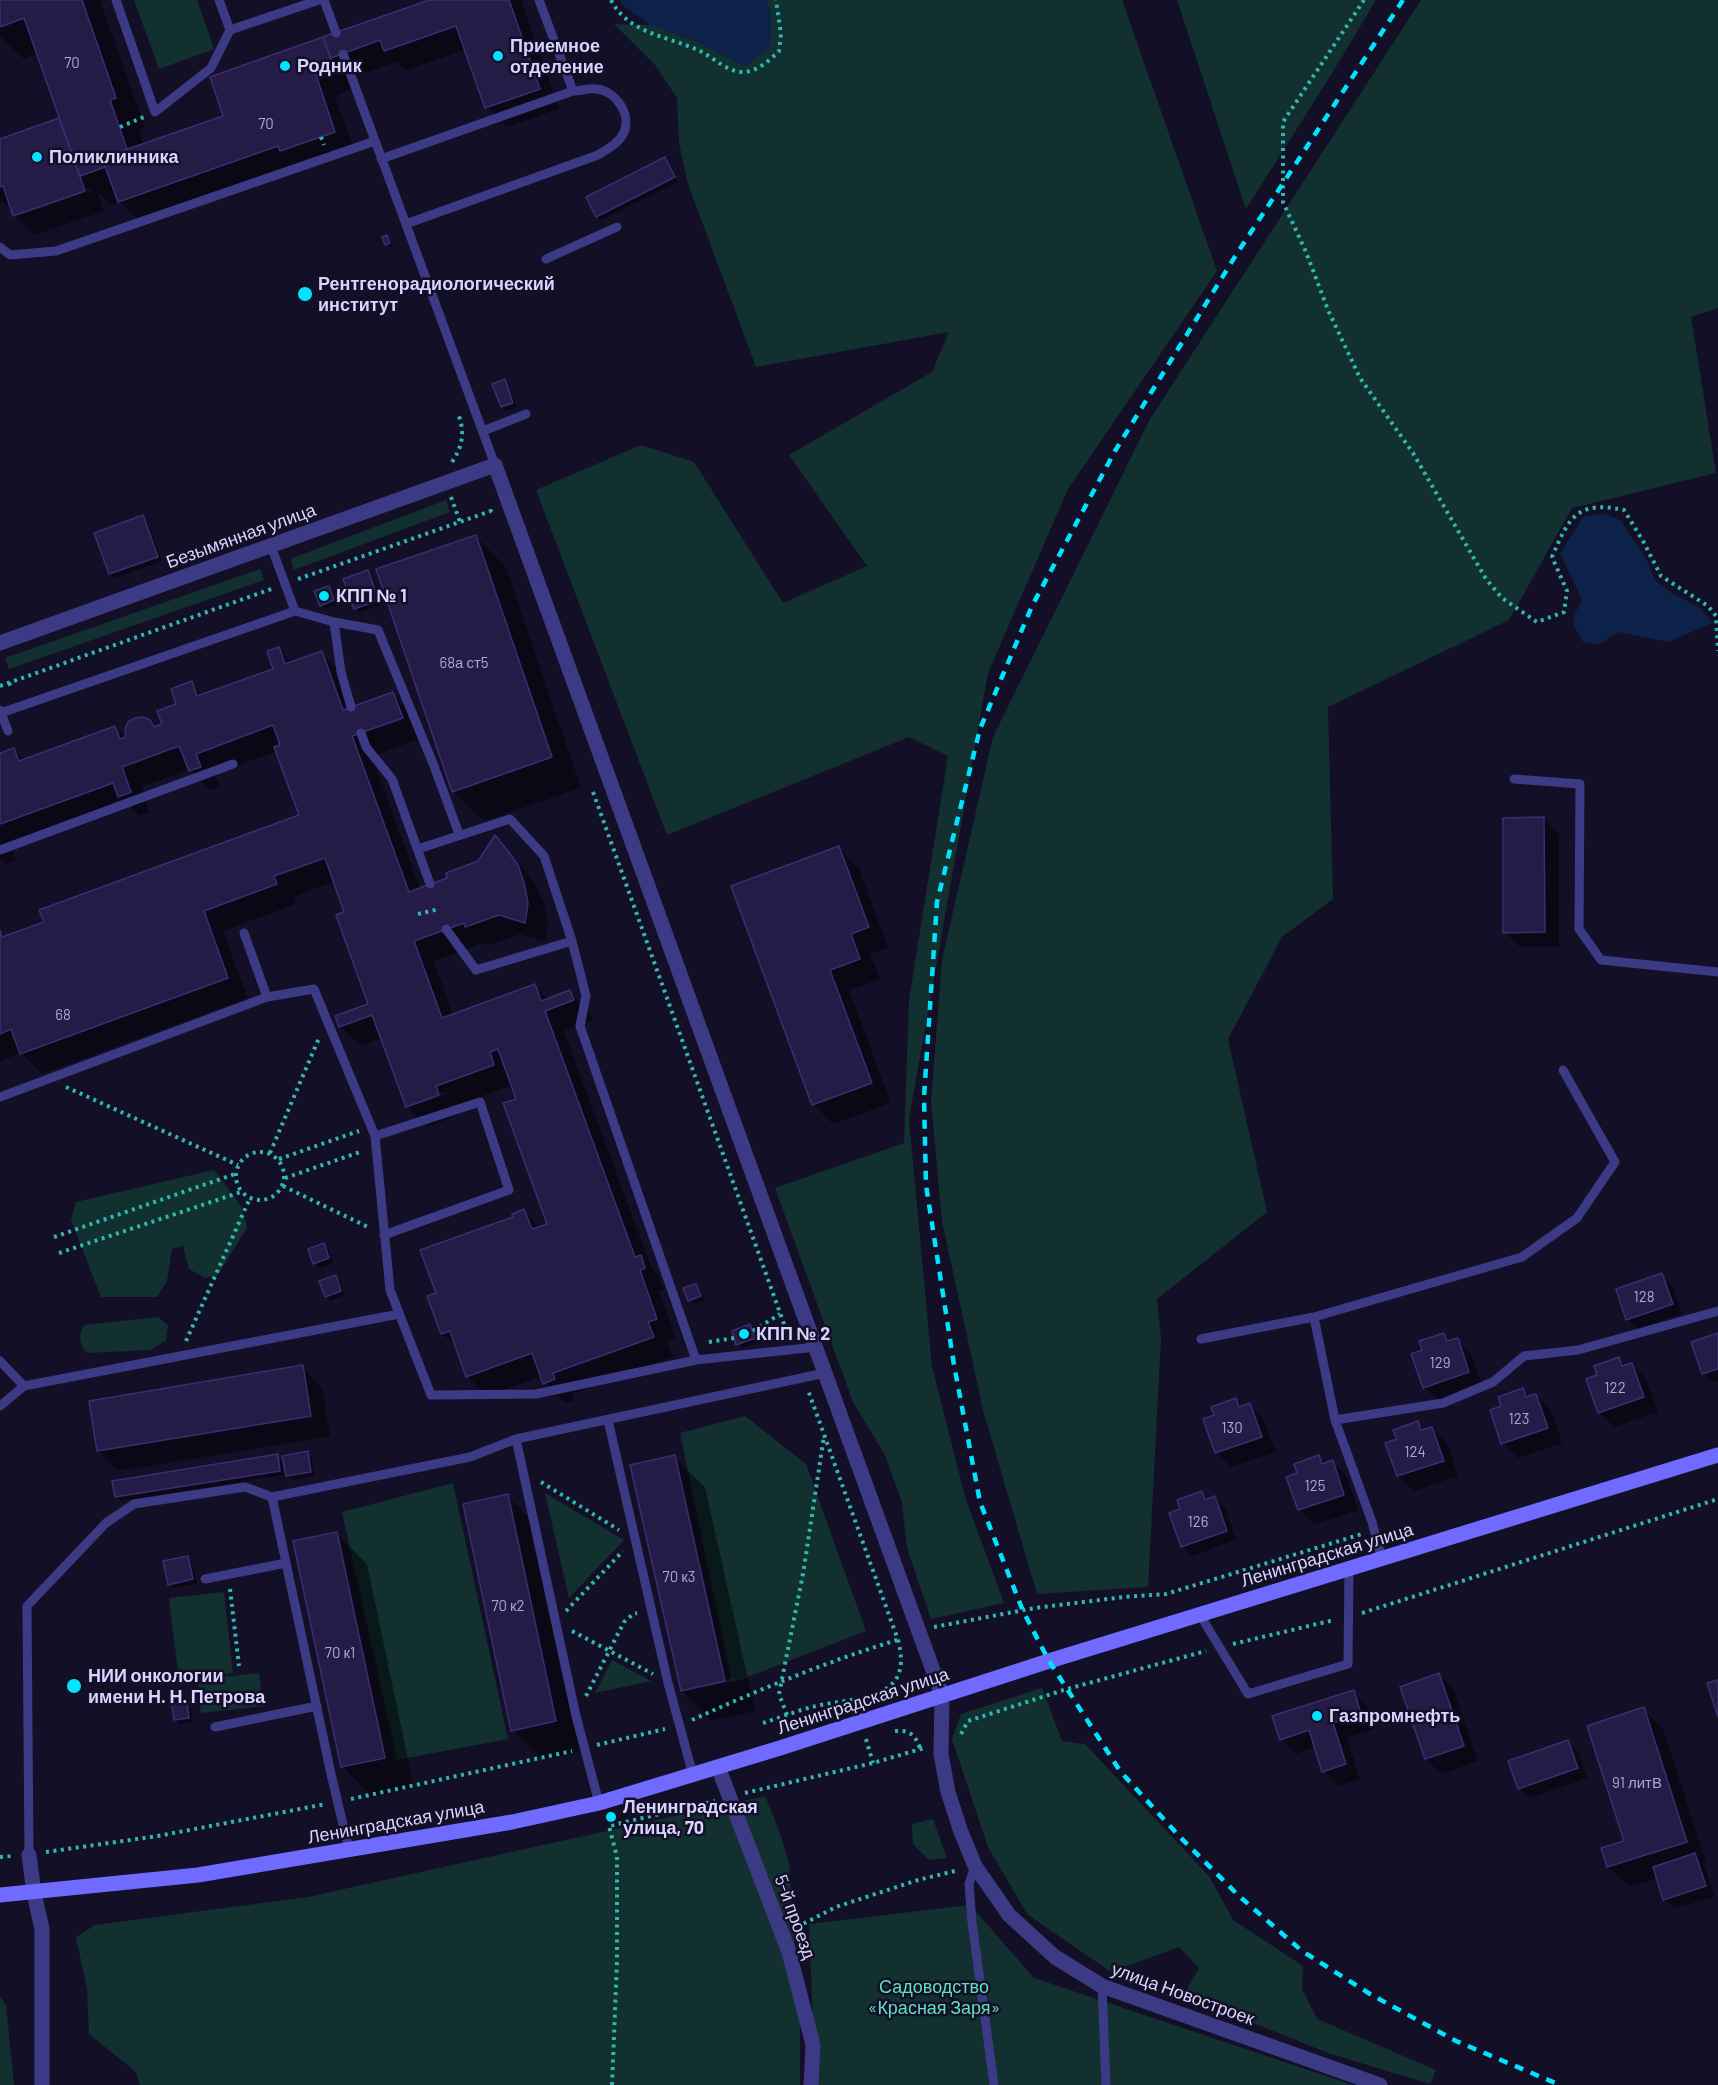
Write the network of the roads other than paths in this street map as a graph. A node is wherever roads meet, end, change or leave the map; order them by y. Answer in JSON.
{"nodes":[{"id":1,"x":116,"y":0,"type":"edge"},
{"id":2,"x":219,"y":0,"type":"edge"},
{"id":3,"x":319,"y":0,"type":"edge"},
{"id":4,"x":324,"y":0,"type":"edge"},
{"id":5,"x":539,"y":0,"type":"edge"},
{"id":6,"x":230,"y":30,"type":"junction"},
{"id":7,"x":336,"y":33,"type":"dead end"},
{"id":8,"x":343,"y":54,"type":"dead end"},
{"id":9,"x":573,"y":91,"type":"junction"},
{"id":10,"x":375,"y":141,"type":"junction"},
{"id":11,"x":381,"y":159,"type":"junction"},
{"id":12,"x":406,"y":224,"type":"junction"},
{"id":13,"x":617,"y":227,"type":"dead end"},
{"id":14,"x":0,"y":247,"type":"edge"},
{"id":15,"x":546,"y":259,"type":"dead end"},
{"id":16,"x":526,"y":414,"type":"dead end"},
{"id":17,"x":483,"y":431,"type":"junction"},
{"id":18,"x":495,"y":465,"type":"junction"},
{"id":19,"x":271,"y":546,"type":"junction"},
{"id":20,"x":295,"y":611,"type":"junction"},
{"id":21,"x":334,"y":622,"type":"junction"},
{"id":22,"x":0,"y":643,"type":"edge"},
{"id":23,"x":351,"y":707,"type":"dead end"},
{"id":24,"x":1,"y":712,"type":"edge"},
{"id":25,"x":8,"y":731,"type":"dead end"},
{"id":26,"x":361,"y":733,"type":"dead end"},
{"id":27,"x":233,"y":765,"type":"dead end"},
{"id":28,"x":1514,"y":779,"type":"dead end"},
{"id":29,"x":459,"y":834,"type":"junction"},
{"id":30,"x":418,"y":849,"type":"junction"},
{"id":31,"x":0,"y":850,"type":"edge"},
{"id":32,"x":430,"y":884,"type":"dead end"},
{"id":33,"x":446,"y":929,"type":"dead end"},
{"id":34,"x":244,"y":933,"type":"dead end"},
{"id":35,"x":572,"y":941,"type":"junction"},
{"id":36,"x":1718,"y":972,"type":"edge"},
{"id":37,"x":267,"y":997,"type":"junction"},
{"id":38,"x":1563,"y":1070,"type":"dead end"},
{"id":39,"x":0,"y":1097,"type":"edge"},
{"id":40,"x":373,"y":1132,"type":"junction"},
{"id":41,"x":384,"y":1235,"type":"junction"},
{"id":42,"x":1718,"y":1311,"type":"edge"},
{"id":43,"x":399,"y":1314,"type":"junction"},
{"id":44,"x":1314,"y":1317,"type":"junction"},
{"id":45,"x":1201,"y":1339,"type":"dead end"},
{"id":46,"x":816,"y":1347,"type":"junction"},
{"id":47,"x":696,"y":1360,"type":"junction"},
{"id":48,"x":0,"y":1361,"type":"edge"},
{"id":49,"x":825,"y":1373,"type":"junction"},
{"id":50,"x":24,"y":1386,"type":"junction"},
{"id":51,"x":0,"y":1406,"type":"edge"},
{"id":52,"x":608,"y":1420,"type":"junction"},
{"id":53,"x":1335,"y":1420,"type":"junction"},
{"id":54,"x":516,"y":1439,"type":"junction"},
{"id":55,"x":1718,"y":1455,"type":"edge"},
{"id":56,"x":272,"y":1497,"type":"junction"},
{"id":57,"x":1382,"y":1559,"type":"junction"},
{"id":58,"x":286,"y":1563,"type":"junction"},
{"id":59,"x":1349,"y":1568,"type":"junction"},
{"id":60,"x":205,"y":1579,"type":"dead end"},
{"id":61,"x":1200,"y":1615,"type":"junction"},
{"id":62,"x":942,"y":1695,"type":"junction"},
{"id":63,"x":317,"y":1706,"type":"junction"},
{"id":64,"x":216,"y":1727,"type":"dead end"},
{"id":65,"x":718,"y":1767,"type":"junction"},
{"id":66,"x":693,"y":1774,"type":"junction"},
{"id":67,"x":599,"y":1803,"type":"junction"},
{"id":68,"x":349,"y":1851,"type":"junction"},
{"id":69,"x":29,"y":1855,"type":"joint"},
{"id":70,"x":975,"y":1866,"type":"junction"},
{"id":71,"x":34,"y":1893,"type":"junction"},
{"id":72,"x":0,"y":1896,"type":"edge"},
{"id":73,"x":1102,"y":1986,"type":"junction"},
{"id":74,"x":42,"y":2085,"type":"edge"},
{"id":75,"x":811,"y":2085,"type":"edge"},
{"id":76,"x":994,"y":2085,"type":"edge"},
{"id":77,"x":1106,"y":2085,"type":"edge"},
{"id":78,"x":1380,"y":2085,"type":"edge"}],
"edges":[{"from":1,"to":6,"type":"lane"},
{"from":2,"to":6,"type":"lane"},
{"from":3,"to":6,"type":"lane"},
{"from":4,"to":7,"type":"lane"},
{"from":5,"to":9,"type":"lane"},
{"from":8,"to":10,"type":"lane"},
{"from":9,"to":11,"type":"lane"},
{"from":9,"to":12,"type":"lane"},
{"from":10,"to":11,"type":"lane"},
{"from":10,"to":14,"type":"lane"},
{"from":11,"to":12,"type":"lane"},
{"from":12,"to":17,"type":"lane"},
{"from":13,"to":15,"type":"lane"},
{"from":16,"to":17,"type":"lane"},
{"from":17,"to":18,"type":"lane"},
{"from":18,"to":19,"type":"street","name":"Безымянная улица"},
{"from":18,"to":46,"type":"street"},
{"from":19,"to":20,"type":"lane"},
{"from":19,"to":22,"type":"street","name":"Безымянная улица"},
{"from":20,"to":21,"type":"lane"},
{"from":20,"to":24,"type":"lane"},
{"from":21,"to":23,"type":"lane"},
{"from":21,"to":29,"type":"lane"},
{"from":24,"to":25,"type":"lane"},
{"from":26,"to":30,"type":"lane"},
{"from":27,"to":31,"type":"lane"},
{"from":28,"to":36,"type":"lane"},
{"from":29,"to":30,"type":"lane"},
{"from":29,"to":35,"type":"lane"},
{"from":30,"to":32,"type":"lane"},
{"from":33,"to":35,"type":"lane"},
{"from":34,"to":37,"type":"lane"},
{"from":35,"to":47,"type":"lane"},
{"from":37,"to":39,"type":"lane"},
{"from":37,"to":40,"type":"lane"},
{"from":38,"to":44,"type":"lane"},
{"from":40,"to":41,"type":"lane"},
{"from":40,"to":41,"type":"lane"},
{"from":41,"to":43,"type":"lane"},
{"from":42,"to":53,"type":"lane"},
{"from":43,"to":47,"type":"lane"},
{"from":43,"to":50,"type":"lane"},
{"from":44,"to":45,"type":"lane"},
{"from":44,"to":53,"type":"lane"},
{"from":46,"to":47,"type":"lane"},
{"from":46,"to":49,"type":"street"},
{"from":48,"to":50,"type":"lane"},
{"from":49,"to":52,"type":"lane"},
{"from":49,"to":62,"type":"street"},
{"from":50,"to":51,"type":"lane"},
{"from":52,"to":54,"type":"lane"},
{"from":52,"to":66,"type":"lane"},
{"from":53,"to":57,"type":"lane"},
{"from":54,"to":56,"type":"lane"},
{"from":54,"to":67,"type":"lane"},
{"from":55,"to":57,"type":"main road","name":"Ленинградская улица"},
{"from":56,"to":58,"type":"lane"},
{"from":56,"to":69,"type":"lane"},
{"from":57,"to":59,"type":"main road","name":"Ленинградская улица"},
{"from":58,"to":60,"type":"lane"},
{"from":58,"to":63,"type":"lane"},
{"from":59,"to":61,"type":"main road","name":"Ленинградская улица"},
{"from":59,"to":61,"type":"lane"},
{"from":61,"to":62,"type":"main road","name":"Ленинградская улица"},
{"from":62,"to":65,"type":"main road","name":"Ленинградская улица"},
{"from":62,"to":70,"type":"street","name":"улица Новостроек"},
{"from":63,"to":64,"type":"lane"},
{"from":63,"to":68,"type":"lane"},
{"from":65,"to":66,"type":"main road","name":"Ленинградская улица"},
{"from":65,"to":75,"type":"street","name":"5-й проезд"},
{"from":66,"to":67,"type":"main road","name":"Ленинградская улица"},
{"from":67,"to":68,"type":"main road","name":"Ленинградская улица"},
{"from":68,"to":71,"type":"main road","name":"Ленинградская улица"},
{"from":69,"to":71,"type":"street"},
{"from":70,"to":73,"type":"street","name":"улица Новостроек"},
{"from":70,"to":76,"type":"lane"},
{"from":71,"to":72,"type":"main road","name":"Ленинградская улица"},
{"from":71,"to":74,"type":"street"},
{"from":73,"to":77,"type":"lane"},
{"from":73,"to":78,"type":"street","name":"улица Новостроек"}]}
